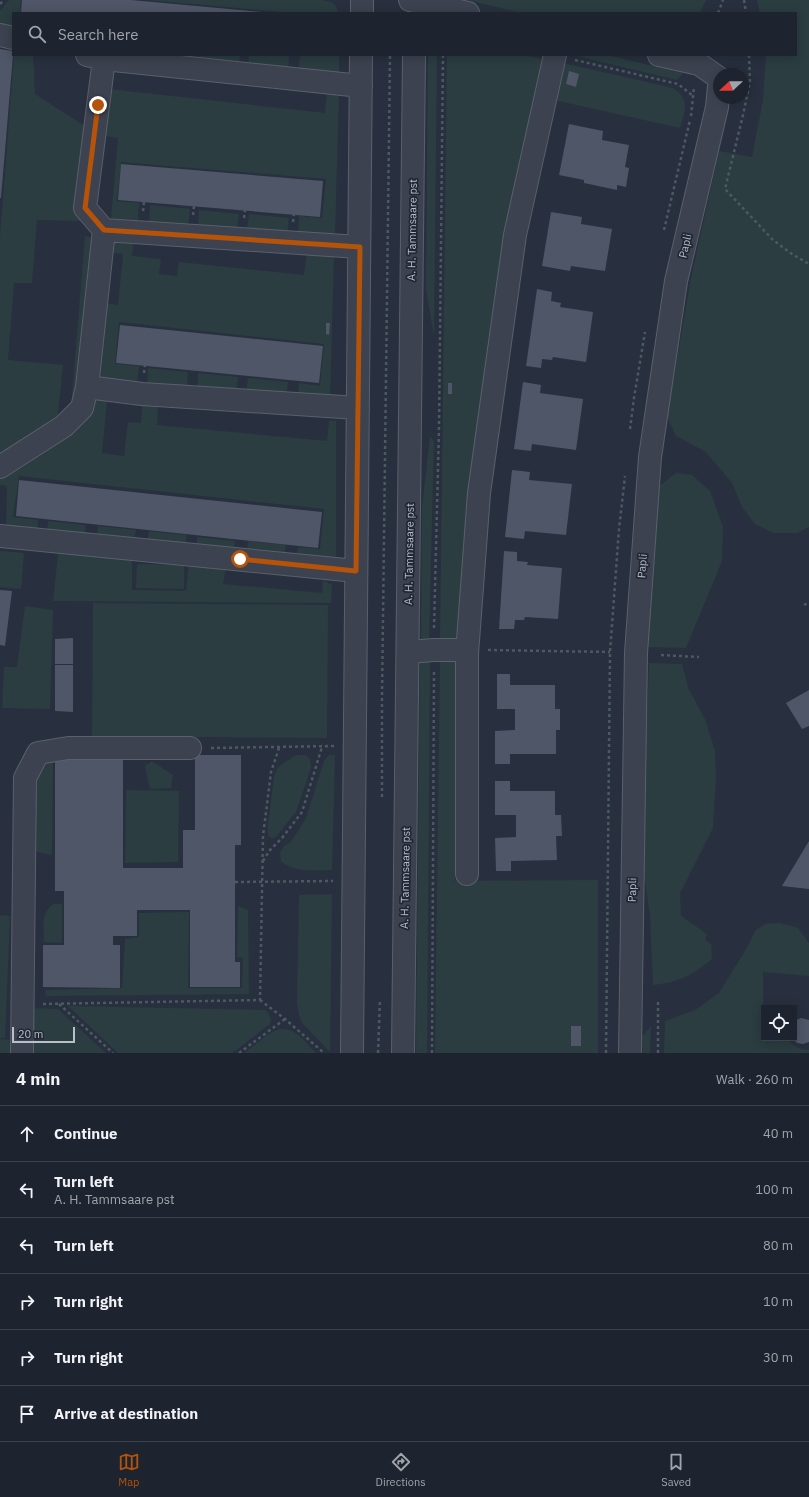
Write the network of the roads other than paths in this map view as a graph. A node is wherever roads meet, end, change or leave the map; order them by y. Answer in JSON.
{"nodes":[{"id":1,"x":362,"y":0,"type":"edge"},
{"id":2,"x":414,"y":4,"type":"edge"},
{"id":3,"x":362,"y":12,"type":"edge"},
{"id":4,"x":462,"y":12,"type":"edge"},
{"id":5,"x":0,"y":35,"type":"edge"},
{"id":6,"x":12,"y":38,"type":"edge"},
{"id":7,"x":361,"y":56,"type":"edge"},
{"id":8,"x":414,"y":56,"type":"edge"},
{"id":9,"x":555,"y":56,"type":"edge"},
{"id":10,"x":663,"y":56,"type":"edge"},
{"id":11,"x":96,"y":57,"type":"edge"},
{"id":12,"x":713,"y":74,"type":"edge"},
{"id":13,"x":361,"y":86,"type":"junction"},
{"id":14,"x":717,"y":104,"type":"edge"},
{"id":15,"x":104,"y":230,"type":"junction"},
{"id":16,"x":360,"y":247,"type":"junction"},
{"id":17,"x":87,"y":387,"type":"junction"},
{"id":18,"x":358,"y":408,"type":"junction"},
{"id":19,"x":0,"y":467,"type":"edge"},
{"id":20,"x":0,"y":536,"type":"edge"},
{"id":21,"x":356,"y":571,"type":"junction"},
{"id":22,"x":467,"y":650,"type":"junction"},
{"id":23,"x":408,"y":652,"type":"junction"},
{"id":24,"x":190,"y":748,"type":"road end"},
{"id":25,"x":467,"y":874,"type":"dead end"},
{"id":26,"x":22,"y":1053,"type":"edge"},
{"id":27,"x":352,"y":1053,"type":"edge"},
{"id":28,"x":403,"y":1053,"type":"edge"},
{"id":29,"x":630,"y":1053,"type":"edge"}],
"edges":[{"from":1,"to":3,"type":"street"},
{"from":2,"to":4,"type":"street"},
{"from":5,"to":6,"type":"street"},
{"from":7,"to":13,"type":"street"},
{"from":8,"to":23,"type":"street","name":"A. H. Tammsaare pst"},
{"from":9,"to":22,"type":"street"},
{"from":10,"to":12,"type":"street"},
{"from":11,"to":13,"type":"street"},
{"from":11,"to":15,"type":"street"},
{"from":13,"to":16,"type":"street"},
{"from":14,"to":29,"type":"street","name":"Papli"},
{"from":15,"to":16,"type":"street"},
{"from":15,"to":17,"type":"street"},
{"from":16,"to":18,"type":"street"},
{"from":17,"to":18,"type":"street"},
{"from":17,"to":19,"type":"street"},
{"from":18,"to":21,"type":"street"},
{"from":20,"to":21,"type":"street"},
{"from":21,"to":27,"type":"street"},
{"from":22,"to":23,"type":"street"},
{"from":22,"to":25,"type":"street"},
{"from":23,"to":28,"type":"street","name":"A. H. Tammsaare pst"},
{"from":24,"to":26,"type":"street"}]}
